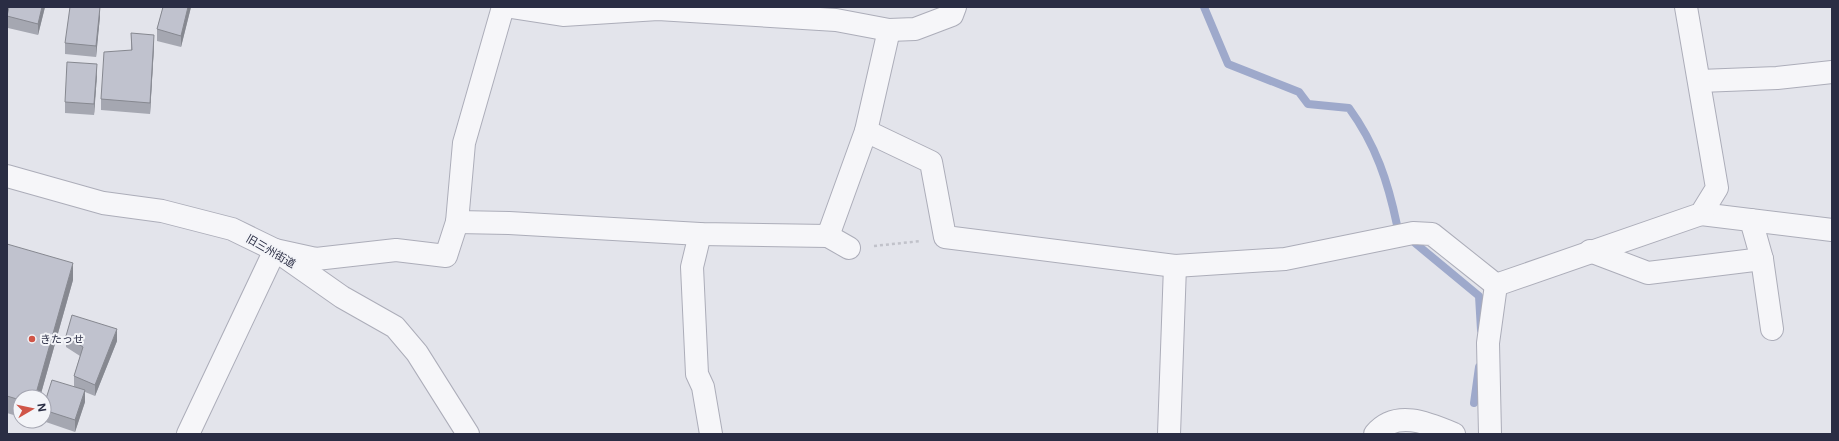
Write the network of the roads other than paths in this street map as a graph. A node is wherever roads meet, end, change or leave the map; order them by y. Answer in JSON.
{"nodes":[{"id":1,"x":503,"y":7,"type":"edge"},
{"id":2,"x":511,"y":7,"type":"edge"},
{"id":3,"x":955,"y":7,"type":"edge"},
{"id":4,"x":1686,"y":7,"type":"edge"},
{"id":5,"x":889,"y":30,"type":"junction"},
{"id":6,"x":1832,"y":72,"type":"edge"},
{"id":7,"x":1700,"y":81,"type":"junction"},
{"id":8,"x":866,"y":131,"type":"junction"},
{"id":9,"x":7,"y":176,"type":"edge"},
{"id":10,"x":1701,"y":214,"type":"junction"},
{"id":11,"x":1751,"y":220,"type":"junction"},
{"id":12,"x":457,"y":222,"type":"junction"},
{"id":13,"x":1832,"y":230,"type":"edge"},
{"id":14,"x":700,"y":234,"type":"junction"},
{"id":15,"x":828,"y":236,"type":"junction"},
{"id":16,"x":849,"y":248,"type":"road end"},
{"id":17,"x":275,"y":250,"type":"junction"},
{"id":18,"x":1590,"y":251,"type":"junction"},
{"id":19,"x":1762,"y":259,"type":"junction"},
{"id":20,"x":1175,"y":266,"type":"junction"},
{"id":21,"x":1496,"y":285,"type":"junction"},
{"id":22,"x":1772,"y":329,"type":"dead end"},
{"id":23,"x":188,"y":434,"type":"edge"},
{"id":24,"x":468,"y":434,"type":"edge"},
{"id":25,"x":711,"y":434,"type":"edge"},
{"id":26,"x":1169,"y":434,"type":"edge"},
{"id":27,"x":1375,"y":434,"type":"edge"},
{"id":28,"x":1454,"y":434,"type":"edge"},
{"id":29,"x":1490,"y":434,"type":"edge"}],
"edges":[{"from":1,"to":12,"type":"street"},
{"from":2,"to":5,"type":"street"},
{"from":3,"to":5,"type":"street"},
{"from":4,"to":7,"type":"street"},
{"from":5,"to":8,"type":"street"},
{"from":6,"to":7,"type":"street"},
{"from":7,"to":10,"type":"street"},
{"from":8,"to":15,"type":"street"},
{"from":8,"to":20,"type":"street"},
{"from":9,"to":17,"type":"street","name":"旧三州街道"},
{"from":10,"to":11,"type":"street"},
{"from":10,"to":18,"type":"street"},
{"from":11,"to":13,"type":"street"},
{"from":11,"to":19,"type":"street"},
{"from":12,"to":14,"type":"street"},
{"from":12,"to":17,"type":"street"},
{"from":14,"to":15,"type":"street"},
{"from":14,"to":25,"type":"street"},
{"from":15,"to":16,"type":"street"},
{"from":17,"to":23,"type":"street"},
{"from":17,"to":24,"type":"street","name":"旧三州街道"},
{"from":18,"to":19,"type":"street"},
{"from":18,"to":21,"type":"street"},
{"from":19,"to":22,"type":"street"},
{"from":20,"to":21,"type":"street"},
{"from":20,"to":26,"type":"street"},
{"from":21,"to":29,"type":"street"},
{"from":27,"to":28,"type":"street"}]}
